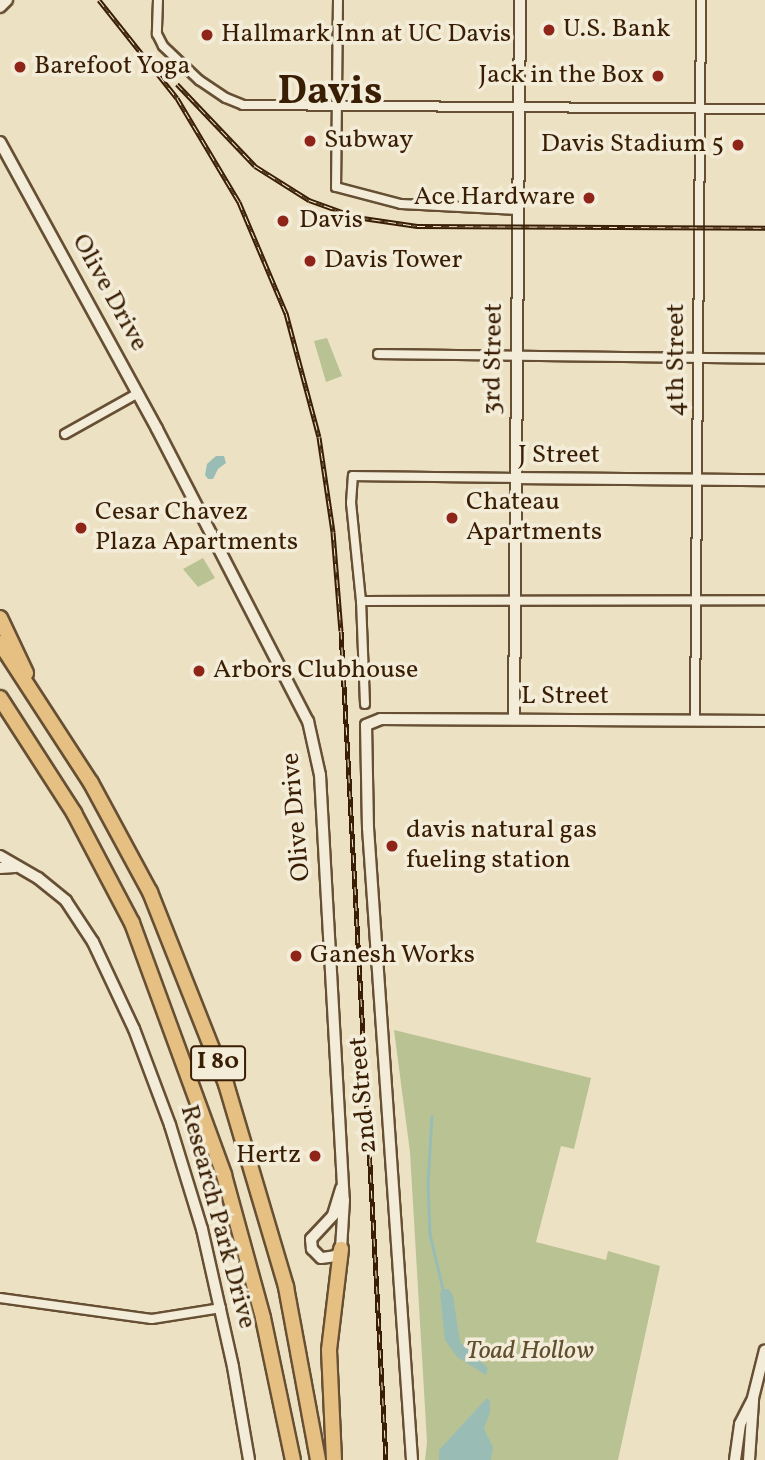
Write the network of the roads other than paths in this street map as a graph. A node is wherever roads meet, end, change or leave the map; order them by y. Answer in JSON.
{"nodes":[{"id":1,"x":7,"y":0,"type":"edge"},
{"id":2,"x":158,"y":0,"type":"edge"},
{"id":3,"x":338,"y":0,"type":"edge"},
{"id":4,"x":520,"y":0,"type":"edge"},
{"id":5,"x":701,"y":0,"type":"edge"},
{"id":6,"x":0,"y":7,"type":"edge"},
{"id":7,"x":338,"y":106,"type":"junction"},
{"id":8,"x":513,"y":107,"type":"junction"},
{"id":9,"x":700,"y":109,"type":"junction"},
{"id":10,"x":765,"y":109,"type":"edge"},
{"id":11,"x":0,"y":142,"type":"edge"},
{"id":12,"x":518,"y":210,"type":"junction"},
{"id":13,"x":378,"y":354,"type":"dead end"},
{"id":14,"x":517,"y":358,"type":"junction"},
{"id":15,"x":699,"y":358,"type":"junction"},
{"id":16,"x":765,"y":359,"type":"edge"},
{"id":17,"x":138,"y":393,"type":"junction"},
{"id":18,"x":65,"y":435,"type":"dead end"},
{"id":19,"x":516,"y":478,"type":"junction"},
{"id":20,"x":698,"y":479,"type":"junction"},
{"id":21,"x":765,"y":480,"type":"edge"},
{"id":22,"x":515,"y":600,"type":"junction"},
{"id":23,"x":697,"y":600,"type":"junction"},
{"id":24,"x":765,"y":600,"type":"edge"},
{"id":25,"x":360,"y":601,"type":"junction"},
{"id":26,"x":0,"y":618,"type":"edge"},
{"id":27,"x":0,"y":643,"type":"edge"},
{"id":28,"x":35,"y":697,"type":"junction"},
{"id":29,"x":0,"y":698,"type":"edge"},
{"id":30,"x":365,"y":704,"type":"dead end"},
{"id":31,"x":0,"y":716,"type":"edge"},
{"id":32,"x":514,"y":719,"type":"junction"},
{"id":33,"x":695,"y":721,"type":"junction"},
{"id":34,"x":765,"y":721,"type":"edge"},
{"id":35,"x":366,"y":725,"type":"joint"},
{"id":36,"x":74,"y":813,"type":"junction"},
{"id":37,"x":0,"y":856,"type":"edge"},
{"id":38,"x":15,"y":867,"type":"junction"},
{"id":39,"x":0,"y":868,"type":"edge"},
{"id":40,"x":341,"y":1188,"type":"junction"},
{"id":41,"x":341,"y":1249,"type":"junction"},
{"id":42,"x":0,"y":1298,"type":"edge"},
{"id":43,"x":221,"y":1308,"type":"junction"},
{"id":44,"x":765,"y":1350,"type":"edge"},
{"id":45,"x":752,"y":1398,"type":"junction"},
{"id":46,"x":249,"y":1460,"type":"edge"},
{"id":47,"x":293,"y":1460,"type":"edge"},
{"id":48,"x":318,"y":1460,"type":"edge"},
{"id":49,"x":334,"y":1460,"type":"edge"},
{"id":50,"x":412,"y":1460,"type":"edge"},
{"id":51,"x":735,"y":1460,"type":"edge"},
{"id":52,"x":750,"y":1460,"type":"edge"}],
"edges":[{"from":1,"to":6,"type":"street"},
{"from":2,"to":7,"type":"street"},
{"from":3,"to":7,"type":"street"},
{"from":4,"to":8,"type":"street","name":"3rd Street"},
{"from":5,"to":9,"type":"street","name":"4th Street"},
{"from":7,"to":8,"type":"street"},
{"from":7,"to":12,"type":"street"},
{"from":8,"to":9,"type":"street"},
{"from":8,"to":12,"type":"street","name":"3rd Street"},
{"from":9,"to":10,"type":"street"},
{"from":9,"to":15,"type":"street","name":"4th Street"},
{"from":11,"to":17,"type":"street","name":"Olive Drive"},
{"from":12,"to":14,"type":"street","name":"3rd Street"},
{"from":13,"to":14,"type":"street"},
{"from":14,"to":15,"type":"street"},
{"from":14,"to":19,"type":"street","name":"3rd Street"},
{"from":15,"to":16,"type":"street"},
{"from":15,"to":20,"type":"street","name":"4th Street"},
{"from":17,"to":18,"type":"street"},
{"from":17,"to":40,"type":"street","name":"Olive Drive"},
{"from":19,"to":20,"type":"street","name":"J Street"},
{"from":19,"to":22,"type":"street","name":"3rd Street"},
{"from":19,"to":25,"type":"street","name":"J Street"},
{"from":20,"to":21,"type":"street","name":"J Street"},
{"from":20,"to":23,"type":"street","name":"4th Street"},
{"from":22,"to":23,"type":"street"},
{"from":22,"to":25,"type":"street"},
{"from":22,"to":32,"type":"street","name":"3rd Street"},
{"from":23,"to":24,"type":"street"},
{"from":23,"to":33,"type":"street","name":"4th Street"},
{"from":25,"to":30,"type":"street"},
{"from":26,"to":28,"type":"highway"},
{"from":27,"to":28,"type":"highway","number":"I 80"},
{"from":28,"to":48,"type":"highway","number":"I 80"},
{"from":29,"to":36,"type":"highway","number":"I 80"},
{"from":31,"to":36,"type":"highway"},
{"from":32,"to":33,"type":"street","name":"L Street"},
{"from":32,"to":35,"type":"street","name":"L Street"},
{"from":33,"to":34,"type":"street","name":"L Street"},
{"from":35,"to":50,"type":"street","name":"2nd Street"},
{"from":36,"to":47,"type":"highway","number":"I 80"},
{"from":37,"to":38,"type":"street","name":"Research Park Drive"},
{"from":38,"to":39,"type":"street"},
{"from":38,"to":43,"type":"street","name":"Research Park Drive"},
{"from":40,"to":41,"type":"street","name":"Olive Drive"},
{"from":40,"to":41,"type":"street","name":"Olive Drive"},
{"from":41,"to":49,"type":"highway"},
{"from":42,"to":43,"type":"street"},
{"from":43,"to":46,"type":"street","name":"Research Park Drive"},
{"from":44,"to":45,"type":"street"},
{"from":45,"to":51,"type":"street"},
{"from":45,"to":52,"type":"street"}]}
